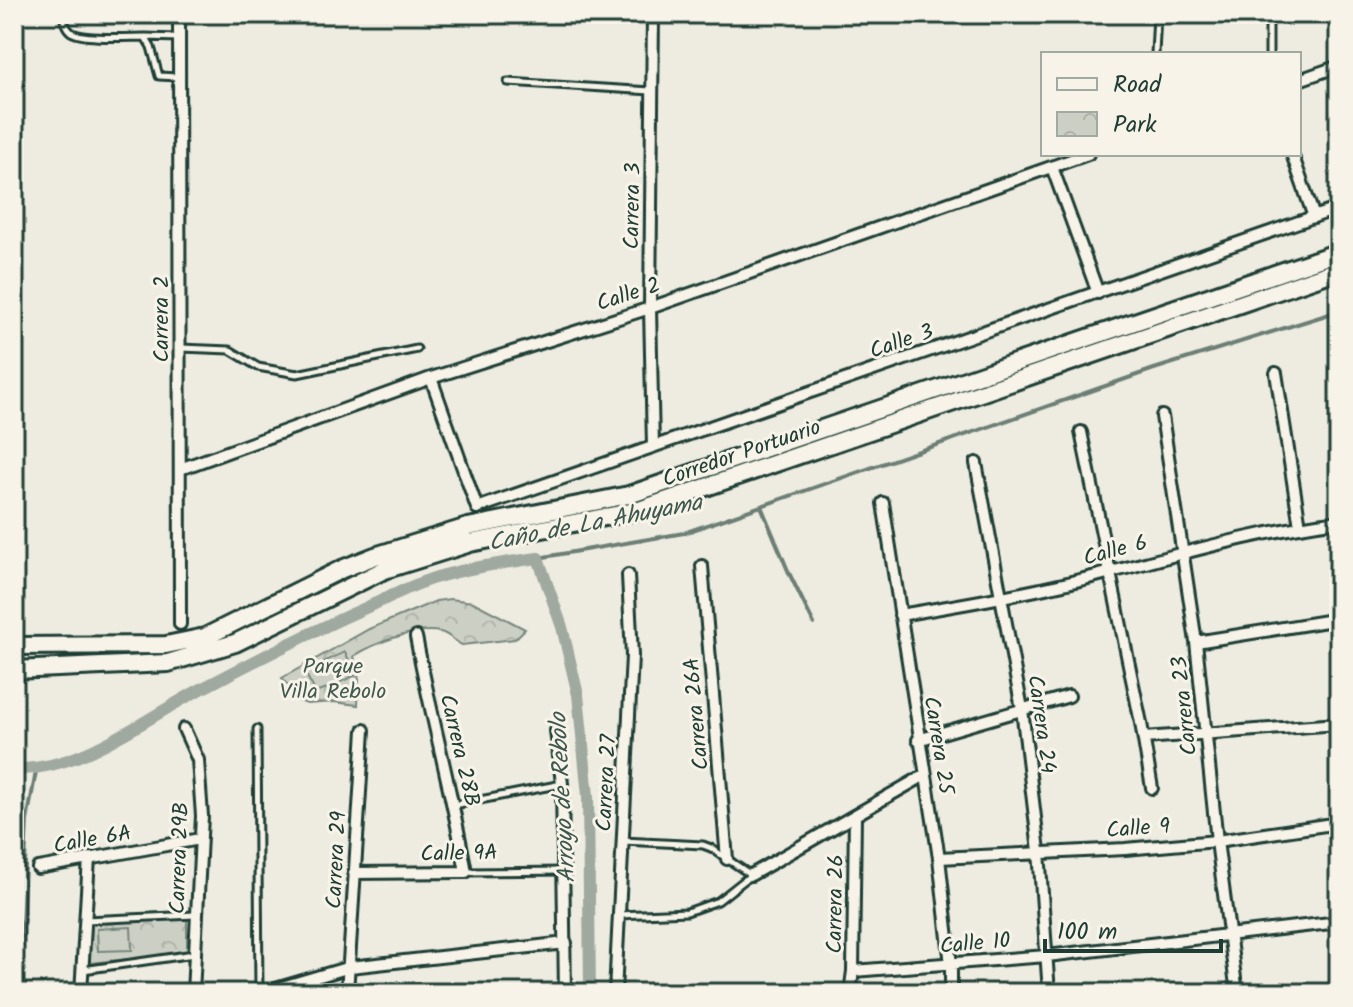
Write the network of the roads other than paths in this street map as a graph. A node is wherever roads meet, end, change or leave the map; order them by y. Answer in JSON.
{"nodes":[{"id":1,"x":63,"y":14,"type":"edge"},
{"id":2,"x":179,"y":14,"type":"edge"},
{"id":3,"x":653,"y":14,"type":"edge"},
{"id":4,"x":1157,"y":14,"type":"edge"},
{"id":5,"x":1269,"y":14,"type":"edge"},
{"id":6,"x":145,"y":37,"type":"junction"},
{"id":7,"x":179,"y":38,"type":"junction"},
{"id":8,"x":1155,"y":52,"type":"edge"},
{"id":9,"x":1269,"y":52,"type":"edge"},
{"id":10,"x":1339,"y":66,"type":"edge"},
{"id":11,"x":180,"y":77,"type":"junction"},
{"id":12,"x":1301,"y":79,"type":"edge"},
{"id":13,"x":508,"y":82,"type":"dead end"},
{"id":14,"x":652,"y":91,"type":"junction"},
{"id":15,"x":1082,"y":156,"type":"edge"},
{"id":16,"x":1293,"y":156,"type":"edge"},
{"id":17,"x":1052,"y":167,"type":"junction"},
{"id":18,"x":1339,"y":208,"type":"edge"},
{"id":19,"x":1314,"y":217,"type":"junction"},
{"id":20,"x":1339,"y":252,"type":"edge"},
{"id":21,"x":1339,"y":270,"type":"edge"},
{"id":22,"x":1098,"y":293,"type":"junction"},
{"id":23,"x":650,"y":308,"type":"junction"},
{"id":24,"x":180,"y":349,"type":"junction"},
{"id":25,"x":417,"y":349,"type":"dead end"},
{"id":26,"x":1276,"y":373,"type":"dead end"},
{"id":27,"x":431,"y":378,"type":"junction"},
{"id":28,"x":1162,"y":416,"type":"dead end"},
{"id":29,"x":1081,"y":432,"type":"dead end"},
{"id":30,"x":653,"y":447,"type":"junction"},
{"id":31,"x":976,"y":463,"type":"dead end"},
{"id":32,"x":180,"y":469,"type":"junction"},
{"id":33,"x":883,"y":503,"type":"dead end"},
{"id":34,"x":1339,"y":521,"type":"edge"},
{"id":35,"x":1300,"y":526,"type":"junction"},
{"id":36,"x":476,"y":534,"type":"junction"},
{"id":37,"x":1183,"y":551,"type":"junction"},
{"id":38,"x":702,"y":566,"type":"dead end"},
{"id":39,"x":1111,"y":573,"type":"junction"},
{"id":40,"x":628,"y":575,"type":"dead end"},
{"id":41,"x":1002,"y":597,"type":"junction"},
{"id":42,"x":900,"y":615,"type":"junction"},
{"id":43,"x":1339,"y":619,"type":"edge"},
{"id":44,"x":180,"y":624,"type":"dead end"},
{"id":45,"x":416,"y":637,"type":"dead end"},
{"id":46,"x":1196,"y":642,"type":"junction"},
{"id":47,"x":14,"y":646,"type":"edge"},
{"id":48,"x":14,"y":670,"type":"edge"},
{"id":49,"x":1069,"y":696,"type":"dead end"},
{"id":50,"x":1022,"y":709,"type":"junction"},
{"id":51,"x":1339,"y":724,"type":"edge"},
{"id":52,"x":184,"y":729,"type":"dead end"},
{"id":53,"x":257,"y":729,"type":"dead end"},
{"id":54,"x":364,"y":730,"type":"dead end"},
{"id":55,"x":556,"y":730,"type":"dead end"},
{"id":56,"x":1206,"y":735,"type":"junction"},
{"id":57,"x":1144,"y":738,"type":"junction"},
{"id":58,"x":918,"y":740,"type":"junction"},
{"id":59,"x":925,"y":775,"type":"junction"},
{"id":60,"x":562,"y":784,"type":"junction"},
{"id":61,"x":1152,"y":788,"type":"dead end"},
{"id":62,"x":454,"y":805,"type":"junction"},
{"id":63,"x":855,"y":816,"type":"junction"},
{"id":64,"x":1339,"y":823,"type":"edge"},
{"id":65,"x":200,"y":839,"type":"junction"},
{"id":66,"x":622,"y":841,"type":"junction"},
{"id":67,"x":1217,"y":841,"type":"junction"},
{"id":68,"x":1039,"y":851,"type":"junction"},
{"id":69,"x":89,"y":858,"type":"junction"},
{"id":70,"x":939,"y":858,"type":"junction"},
{"id":71,"x":727,"y":859,"type":"junction"},
{"id":72,"x":38,"y":868,"type":"dead end"},
{"id":73,"x":565,"y":871,"type":"junction"},
{"id":74,"x":466,"y":872,"type":"junction"},
{"id":75,"x":354,"y":873,"type":"junction"},
{"id":76,"x":751,"y":875,"type":"junction"},
{"id":77,"x":195,"y":915,"type":"junction"},
{"id":78,"x":619,"y":915,"type":"junction"},
{"id":79,"x":84,"y":920,"type":"junction"},
{"id":80,"x":1339,"y":922,"type":"edge"},
{"id":81,"x":1230,"y":936,"type":"junction"},
{"id":82,"x":566,"y":943,"type":"junction"},
{"id":83,"x":194,"y":954,"type":"junction"},
{"id":84,"x":1047,"y":956,"type":"junction"},
{"id":85,"x":951,"y":965,"type":"junction"},
{"id":86,"x":350,"y":967,"type":"junction"},
{"id":87,"x":82,"y":970,"type":"junction"},
{"id":88,"x":853,"y":971,"type":"junction"},
{"id":89,"x":81,"y":993,"type":"edge"},
{"id":90,"x":193,"y":993,"type":"edge"},
{"id":91,"x":261,"y":993,"type":"edge"},
{"id":92,"x":347,"y":993,"type":"edge"},
{"id":93,"x":565,"y":993,"type":"edge"},
{"id":94,"x":615,"y":993,"type":"edge"},
{"id":95,"x":850,"y":993,"type":"edge"},
{"id":96,"x":951,"y":993,"type":"edge"},
{"id":97,"x":1049,"y":993,"type":"edge"},
{"id":98,"x":1237,"y":993,"type":"edge"}],
"edges":[{"from":1,"to":6,"type":"lane"},
{"from":2,"to":7,"type":"street","name":"Carrera 2"},
{"from":3,"to":14,"type":"street","name":"Carrera 3"},
{"from":4,"to":8,"type":"lane"},
{"from":5,"to":9,"type":"lane"},
{"from":6,"to":7,"type":"lane"},
{"from":6,"to":11,"type":"lane"},
{"from":7,"to":11,"type":"street","name":"Carrera 2"},
{"from":10,"to":12,"type":"street"},
{"from":11,"to":24,"type":"street","name":"Carrera 2"},
{"from":13,"to":14,"type":"lane"},
{"from":14,"to":23,"type":"street","name":"Carrera 3"},
{"from":15,"to":17,"type":"street","name":"Calle 2"},
{"from":16,"to":19,"type":"street"},
{"from":17,"to":22,"type":"street"},
{"from":17,"to":23,"type":"street","name":"Calle 2"},
{"from":18,"to":19,"type":"street","name":"Calle 3"},
{"from":19,"to":22,"type":"street","name":"Calle 3"},
{"from":20,"to":36,"type":"main road","name":"Corredor Portuario"},
{"from":21,"to":36,"type":"main road","name":"Corredor Portuario"},
{"from":22,"to":30,"type":"street","name":"Calle 3"},
{"from":23,"to":27,"type":"street","name":"Calle 2"},
{"from":23,"to":30,"type":"street","name":"Carrera 3"},
{"from":24,"to":25,"type":"lane"},
{"from":24,"to":32,"type":"street","name":"Carrera 2"},
{"from":26,"to":35,"type":"street"},
{"from":27,"to":30,"type":"street","name":"Calle 3"},
{"from":27,"to":32,"type":"street","name":"Calle 2"},
{"from":28,"to":37,"type":"street","name":"Carrera 23"},
{"from":29,"to":39,"type":"street"},
{"from":31,"to":41,"type":"street","name":"Carrera 24"},
{"from":32,"to":44,"type":"street","name":"Carrera 2"},
{"from":33,"to":42,"type":"street","name":"Carrera 25"},
{"from":34,"to":35,"type":"street","name":"Calle 6"},
{"from":35,"to":37,"type":"street","name":"Calle 6"},
{"from":36,"to":47,"type":"main road","name":"Corredor Portuario"},
{"from":36,"to":48,"type":"main road","name":"Corredor Portuario"},
{"from":37,"to":39,"type":"street","name":"Calle 6"},
{"from":37,"to":46,"type":"street","name":"Carrera 23"},
{"from":38,"to":71,"type":"street","name":"Carrera 26A"},
{"from":39,"to":41,"type":"street","name":"Calle 6"},
{"from":39,"to":57,"type":"street"},
{"from":40,"to":66,"type":"street","name":"Carrera 27"},
{"from":41,"to":42,"type":"street","name":"Calle 6"},
{"from":41,"to":50,"type":"street","name":"Carrera 24"},
{"from":42,"to":58,"type":"street","name":"Carrera 25"},
{"from":43,"to":46,"type":"street"},
{"from":45,"to":62,"type":"street","name":"Carrera 28B"},
{"from":46,"to":56,"type":"street","name":"Carrera 23"},
{"from":49,"to":50,"type":"street"},
{"from":50,"to":58,"type":"street"},
{"from":50,"to":68,"type":"street","name":"Carrera 24"},
{"from":51,"to":56,"type":"street"},
{"from":52,"to":65,"type":"street","name":"Carrera 29B"},
{"from":53,"to":91,"type":"lane"},
{"from":54,"to":75,"type":"street","name":"Carrera 29"},
{"from":55,"to":60,"type":"street"},
{"from":56,"to":57,"type":"street"},
{"from":56,"to":67,"type":"street","name":"Carrera 23"},
{"from":57,"to":61,"type":"street"},
{"from":58,"to":59,"type":"street","name":"Carrera 25"},
{"from":59,"to":63,"type":"street"},
{"from":59,"to":70,"type":"street","name":"Carrera 25"},
{"from":60,"to":62,"type":"lane"},
{"from":60,"to":73,"type":"street"},
{"from":62,"to":74,"type":"street","name":"Carrera 28B"},
{"from":63,"to":76,"type":"street"},
{"from":63,"to":88,"type":"street","name":"Carrera 26"},
{"from":64,"to":67,"type":"street","name":"Calle 9"},
{"from":65,"to":69,"type":"street","name":"Calle 6A"},
{"from":65,"to":77,"type":"street","name":"Carrera 29B"},
{"from":66,"to":71,"type":"lane"},
{"from":66,"to":78,"type":"street","name":"Carrera 27"},
{"from":67,"to":68,"type":"street","name":"Calle 9"},
{"from":67,"to":81,"type":"street","name":"Carrera 23"},
{"from":68,"to":70,"type":"street","name":"Calle 9"},
{"from":68,"to":84,"type":"street","name":"Carrera 24"},
{"from":69,"to":72,"type":"street","name":"Calle 6A"},
{"from":69,"to":79,"type":"street"},
{"from":70,"to":85,"type":"street","name":"Carrera 25"},
{"from":71,"to":76,"type":"lane"},
{"from":73,"to":74,"type":"lane","name":"Calle 9A"},
{"from":73,"to":82,"type":"street"},
{"from":74,"to":75,"type":"street","name":"Calle 9A"},
{"from":75,"to":86,"type":"street","name":"Carrera 29"},
{"from":76,"to":78,"type":"lane"},
{"from":77,"to":79,"type":"lane"},
{"from":77,"to":83,"type":"street","name":"Carrera 29B"},
{"from":78,"to":94,"type":"street","name":"Carrera 27"},
{"from":79,"to":87,"type":"street"},
{"from":80,"to":81,"type":"street","name":"Calle 10"},
{"from":81,"to":84,"type":"street","name":"Calle 10"},
{"from":81,"to":98,"type":"street","name":"Carrera 23"},
{"from":82,"to":86,"type":"street"},
{"from":82,"to":93,"type":"street"},
{"from":83,"to":87,"type":"lane"},
{"from":83,"to":90,"type":"street","name":"Carrera 29B"},
{"from":84,"to":85,"type":"street","name":"Calle 10"},
{"from":84,"to":97,"type":"street","name":"Carrera 24"},
{"from":85,"to":88,"type":"street","name":"Calle 10"},
{"from":85,"to":96,"type":"street","name":"Carrera 25"},
{"from":86,"to":91,"type":"street"},
{"from":86,"to":92,"type":"street","name":"Carrera 29"},
{"from":87,"to":89,"type":"street"},
{"from":88,"to":95,"type":"street","name":"Carrera 26"}]}
